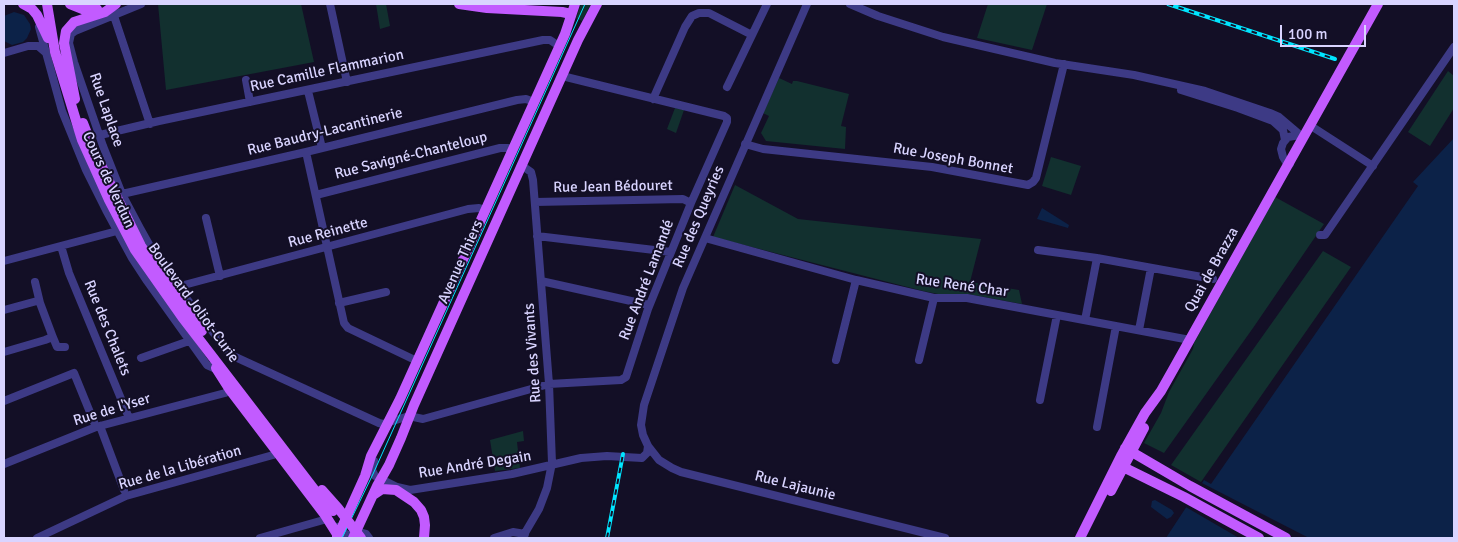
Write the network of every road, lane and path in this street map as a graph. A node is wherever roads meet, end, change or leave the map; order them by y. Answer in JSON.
{"nodes":[{"id":1,"x":25,"y":4,"type":"edge"},
{"id":2,"x":47,"y":4,"type":"edge"},
{"id":3,"x":54,"y":4,"type":"edge"},
{"id":4,"x":70,"y":4,"type":"edge"},
{"id":5,"x":109,"y":4,"type":"edge"},
{"id":6,"x":116,"y":4,"type":"edge"},
{"id":7,"x":141,"y":4,"type":"edge"},
{"id":8,"x":330,"y":4,"type":"edge"},
{"id":9,"x":459,"y":4,"type":"edge"},
{"id":10,"x":575,"y":4,"type":"edge"},
{"id":11,"x":580,"y":4,"type":"edge"},
{"id":12,"x":593,"y":4,"type":"edge"},
{"id":13,"x":598,"y":4,"type":"edge"},
{"id":14,"x":767,"y":4,"type":"edge"},
{"id":15,"x":807,"y":4,"type":"edge"},
{"id":16,"x":850,"y":4,"type":"edge"},
{"id":17,"x":1378,"y":4,"type":"edge"},
{"id":18,"x":114,"y":16,"type":"junction"},
{"id":19,"x":572,"y":17,"type":"junction"},
{"id":20,"x":586,"y":24,"type":"junction"},
{"id":21,"x":39,"y":29,"type":"junction"},
{"id":22,"x":752,"y":35,"type":"junction"},
{"id":23,"x":28,"y":46,"type":"junction"},
{"id":24,"x":559,"y":46,"type":"junction"},
{"id":25,"x":1454,"y":47,"type":"edge"},
{"id":26,"x":45,"y":52,"type":"junction"},
{"id":27,"x":4,"y":53,"type":"edge"},
{"id":28,"x":1064,"y":64,"type":"junction"},
{"id":29,"x":1134,"y":75,"type":"junction"},
{"id":30,"x":562,"y":76,"type":"junction"},
{"id":31,"x":246,"y":80,"type":"dead end"},
{"id":32,"x":347,"y":82,"type":"junction"},
{"id":33,"x":727,"y":88,"type":"dead end"},
{"id":34,"x":308,"y":90,"type":"junction"},
{"id":35,"x":75,"y":99,"type":"junction"},
{"id":36,"x":653,"y":99,"type":"junction"},
{"id":37,"x":250,"y":102,"type":"junction"},
{"id":38,"x":534,"y":102,"type":"junction"},
{"id":39,"x":150,"y":124,"type":"junction"},
{"id":40,"x":1311,"y":126,"type":"junction"},
{"id":41,"x":100,"y":135,"type":"junction"},
{"id":42,"x":1302,"y":136,"type":"junction"},
{"id":43,"x":82,"y":140,"type":"junction"},
{"id":44,"x":1285,"y":140,"type":"junction"},
{"id":45,"x":746,"y":144,"type":"junction"},
{"id":46,"x":322,"y":148,"type":"junction"},
{"id":47,"x":512,"y":151,"type":"junction"},
{"id":48,"x":306,"y":152,"type":"junction"},
{"id":49,"x":1290,"y":164,"type":"junction"},
{"id":50,"x":521,"y":166,"type":"junction"},
{"id":51,"x":1373,"y":166,"type":"junction"},
{"id":52,"x":122,"y":194,"type":"junction"},
{"id":53,"x":316,"y":195,"type":"junction"},
{"id":54,"x":535,"y":202,"type":"junction"},
{"id":55,"x":691,"y":203,"type":"junction"},
{"id":56,"x":485,"y":210,"type":"junction"},
{"id":57,"x":206,"y":218,"type":"dead end"},
{"id":58,"x":117,"y":232,"type":"junction"},
{"id":59,"x":1320,"y":235,"type":"dead end"},
{"id":60,"x":538,"y":236,"type":"junction"},
{"id":61,"x":704,"y":238,"type":"junction"},
{"id":62,"x":61,"y":246,"type":"junction"},
{"id":63,"x":327,"y":247,"type":"junction"},
{"id":64,"x":1038,"y":250,"type":"dead end"},
{"id":65,"x":671,"y":252,"type":"junction"},
{"id":66,"x":1097,"y":258,"type":"junction"},
{"id":67,"x":4,"y":260,"type":"edge"},
{"id":68,"x":1151,"y":268,"type":"junction"},
{"id":69,"x":220,"y":276,"type":"junction"},
{"id":70,"x":1213,"y":279,"type":"dead end"},
{"id":71,"x":856,"y":280,"type":"junction"},
{"id":72,"x":541,"y":281,"type":"junction"},
{"id":73,"x":35,"y":282,"type":"dead end"},
{"id":74,"x":179,"y":289,"type":"junction"},
{"id":75,"x":386,"y":292,"type":"dead end"},
{"id":76,"x":934,"y":298,"type":"junction"},
{"id":77,"x":40,"y":302,"type":"junction"},
{"id":78,"x":339,"y":303,"type":"junction"},
{"id":79,"x":649,"y":305,"type":"junction"},
{"id":80,"x":4,"y":310,"type":"edge"},
{"id":81,"x":1057,"y":315,"type":"junction"},
{"id":82,"x":182,"y":317,"type":"junction"},
{"id":83,"x":1086,"y":320,"type":"junction"},
{"id":84,"x":1116,"y":326,"type":"junction"},
{"id":85,"x":1140,"y":330,"type":"junction"},
{"id":86,"x":52,"y":335,"type":"junction"},
{"id":87,"x":189,"y":340,"type":"junction"},
{"id":88,"x":1190,"y":340,"type":"junction"},
{"id":89,"x":65,"y":347,"type":"dead end"},
{"id":90,"x":4,"y":352,"type":"edge"},
{"id":91,"x":141,"y":358,"type":"dead end"},
{"id":92,"x":836,"y":360,"type":"dead end"},
{"id":93,"x":918,"y":360,"type":"dead end"},
{"id":94,"x":417,"y":361,"type":"junction"},
{"id":95,"x":218,"y":370,"type":"junction"},
{"id":96,"x":549,"y":384,"type":"junction"},
{"id":97,"x":237,"y":388,"type":"junction"},
{"id":98,"x":1040,"y":400,"type":"dead end"},
{"id":99,"x":4,"y":401,"type":"edge"},
{"id":100,"x":409,"y":416,"type":"junction"},
{"id":101,"x":129,"y":418,"type":"junction"},
{"id":102,"x":392,"y":421,"type":"junction"},
{"id":103,"x":98,"y":426,"type":"junction"},
{"id":104,"x":1097,"y":427,"type":"dead end"},
{"id":105,"x":648,"y":446,"type":"junction"},
{"id":106,"x":1128,"y":450,"type":"junction"},
{"id":107,"x":277,"y":452,"type":"junction"},
{"id":108,"x":4,"y":464,"type":"edge"},
{"id":109,"x":1120,"y":465,"type":"junction"},
{"id":110,"x":552,"y":466,"type":"junction"},
{"id":111,"x":382,"y":476,"type":"junction"},
{"id":112,"x":124,"y":490,"type":"dead end"},
{"id":113,"x":322,"y":490,"type":"junction"},
{"id":114,"x":400,"y":491,"type":"junction"},
{"id":115,"x":373,"y":495,"type":"junction"},
{"id":116,"x":328,"y":515,"type":"junction"},
{"id":117,"x":339,"y":534,"type":"edge"},
{"id":118,"x":524,"y":536,"type":"edge"},
{"id":119,"x":356,"y":537,"type":"edge"},
{"id":120,"x":37,"y":538,"type":"edge"},
{"id":121,"x":260,"y":538,"type":"edge"},
{"id":122,"x":369,"y":538,"type":"edge"},
{"id":123,"x":424,"y":538,"type":"edge"},
{"id":124,"x":494,"y":538,"type":"edge"},
{"id":125,"x":944,"y":538,"type":"edge"},
{"id":126,"x":1080,"y":538,"type":"edge"},
{"id":127,"x":1086,"y":538,"type":"edge"},
{"id":128,"x":1259,"y":538,"type":"edge"},
{"id":129,"x":1286,"y":538,"type":"edge"}],
"edges":[{"from":1,"to":21,"type":"street","name":"Cours de Verdun"},
{"from":1,"to":43,"type":"main road"},
{"from":2,"to":43,"type":"main road","name":"Boulevard Joliot-Curie"},
{"from":3,"to":35,"type":"main road","name":"Boulevard Joliot-Curie"},
{"from":4,"to":5,"type":"main road"},
{"from":6,"to":35,"type":"main road"},
{"from":7,"to":18,"type":"street"},
{"from":8,"to":32,"type":"street"},
{"from":9,"to":19,"type":"main road"},
{"from":10,"to":19,"type":"main road","name":"Avenue Thiers"},
{"from":11,"to":19,"type":"street"},
{"from":12,"to":20,"type":"street"},
{"from":13,"to":20,"type":"main road","name":"Avenue Thiers"},
{"from":14,"to":22,"type":"street"},
{"from":15,"to":45,"type":"street","name":"Rue des Queyries"},
{"from":16,"to":28,"type":"street"},
{"from":17,"to":40,"type":"main road","name":"Quai de Brazza"},
{"from":18,"to":39,"type":"street"},
{"from":18,"to":41,"type":"street","name":"Rue Laplace"},
{"from":19,"to":20,"type":"main road"},
{"from":19,"to":24,"type":"main road","name":"Avenue Thiers"},
{"from":20,"to":30,"type":"main road","name":"Avenue Thiers"},
{"from":21,"to":23,"type":"street"},
{"from":21,"to":26,"type":"street","name":"Cours de Verdun"},
{"from":22,"to":33,"type":"street"},
{"from":22,"to":36,"type":"street"},
{"from":23,"to":26,"type":"street"},
{"from":23,"to":27,"type":"street"},
{"from":24,"to":32,"type":"street","name":"Rue Camille Flammarion"},
{"from":24,"to":38,"type":"main road","name":"Avenue Thiers"},
{"from":25,"to":51,"type":"street"},
{"from":26,"to":58,"type":"street","name":"Cours de Verdun"},
{"from":28,"to":29,"type":"street"},
{"from":28,"to":45,"type":"street","name":"Rue Joseph Bonnet"},
{"from":29,"to":42,"type":"street"},
{"from":29,"to":44,"type":"street"},
{"from":30,"to":36,"type":"street"},
{"from":30,"to":50,"type":"main road","name":"Avenue Thiers"},
{"from":31,"to":37,"type":"street"},
{"from":32,"to":34,"type":"street","name":"Rue Camille Flammarion"},
{"from":34,"to":37,"type":"street","name":"Rue Camille Flammarion"},
{"from":34,"to":46,"type":"street"},
{"from":35,"to":97,"type":"main road","name":"Boulevard Joliot-Curie"},
{"from":36,"to":55,"type":"street","name":"Rue André Lamandé"},
{"from":37,"to":39,"type":"street","name":"Rue Camille Flammarion"},
{"from":38,"to":46,"type":"street","name":"Rue Baudry-Lacantinerie"},
{"from":38,"to":47,"type":"main road","name":"Avenue Thiers"},
{"from":39,"to":41,"type":"street","name":"Rue Camille Flammarion"},
{"from":40,"to":42,"type":"main road","name":"Quai de Brazza"},
{"from":40,"to":51,"type":"street"},
{"from":41,"to":52,"type":"street","name":"Rue Laplace"},
{"from":42,"to":44,"type":"street"},
{"from":42,"to":49,"type":"main road","name":"Quai de Brazza"},
{"from":43,"to":82,"type":"main road","name":"Boulevard Joliot-Curie"},
{"from":44,"to":49,"type":"street"},
{"from":45,"to":61,"type":"street","name":"Rue des Queyries"},
{"from":46,"to":48,"type":"street","name":"Rue Baudry-Lacantinerie"},
{"from":47,"to":53,"type":"street","name":"Rue Savigné-Chanteloup"},
{"from":47,"to":56,"type":"main road","name":"Avenue Thiers"},
{"from":48,"to":52,"type":"street","name":"Rue Baudry-Lacantinerie"},
{"from":48,"to":53,"type":"street"},
{"from":49,"to":88,"type":"main road","name":"Quai de Brazza"},
{"from":50,"to":54,"type":"street","name":"Rue des Vivants"},
{"from":50,"to":100,"type":"main road","name":"Avenue Thiers"},
{"from":51,"to":59,"type":"street"},
{"from":52,"to":74,"type":"street","name":"Rue Laplace"},
{"from":53,"to":63,"type":"street"},
{"from":54,"to":55,"type":"street","name":"Rue Jean Bédouret"},
{"from":54,"to":60,"type":"street","name":"Rue des Vivants"},
{"from":55,"to":65,"type":"street","name":"Rue André Lamandé"},
{"from":56,"to":63,"type":"street","name":"Rue Reinette"},
{"from":56,"to":94,"type":"main road","name":"Avenue Thiers"},
{"from":57,"to":69,"type":"street"},
{"from":58,"to":62,"type":"street"},
{"from":58,"to":87,"type":"street","name":"Cours de Verdun"},
{"from":60,"to":65,"type":"street"},
{"from":60,"to":72,"type":"street","name":"Rue des Vivants"},
{"from":61,"to":71,"type":"street","name":"Rue René Char"},
{"from":61,"to":105,"type":"street","name":"Rue des Queyries"},
{"from":62,"to":67,"type":"street"},
{"from":62,"to":101,"type":"street","name":"Rue des Chalets"},
{"from":63,"to":69,"type":"street","name":"Rue Reinette"},
{"from":63,"to":78,"type":"street"},
{"from":64,"to":66,"type":"street"},
{"from":65,"to":79,"type":"street","name":"Rue André Lamandé"},
{"from":66,"to":68,"type":"street"},
{"from":66,"to":83,"type":"street"},
{"from":68,"to":70,"type":"street"},
{"from":68,"to":85,"type":"street"},
{"from":69,"to":74,"type":"street","name":"Rue Reinette"},
{"from":71,"to":76,"type":"street","name":"Rue René Char"},
{"from":71,"to":92,"type":"street"},
{"from":72,"to":79,"type":"street"},
{"from":72,"to":96,"type":"street","name":"Rue des Vivants"},
{"from":73,"to":77,"type":"street"},
{"from":74,"to":102,"type":"street","name":"Rue Laplace"},
{"from":75,"to":78,"type":"street"},
{"from":76,"to":81,"type":"street","name":"Rue René Char"},
{"from":76,"to":93,"type":"street"},
{"from":77,"to":80,"type":"street"},
{"from":77,"to":86,"type":"street"},
{"from":78,"to":94,"type":"street"},
{"from":79,"to":96,"type":"street","name":"Rue André Lamandé"},
{"from":81,"to":83,"type":"street","name":"Rue René Char"},
{"from":81,"to":98,"type":"street"},
{"from":82,"to":95,"type":"main road"},
{"from":82,"to":97,"type":"main road","name":"Boulevard Joliot-Curie"},
{"from":83,"to":84,"type":"street","name":"Rue René Char"},
{"from":84,"to":85,"type":"street","name":"Rue René Char"},
{"from":84,"to":104,"type":"street"},
{"from":85,"to":88,"type":"street","name":"Rue René Char"},
{"from":86,"to":89,"type":"street"},
{"from":86,"to":90,"type":"street"},
{"from":87,"to":91,"type":"street"},
{"from":87,"to":95,"type":"street","name":"Cours de Verdun"},
{"from":88,"to":106,"type":"main road","name":"Quai de Brazza"},
{"from":94,"to":102,"type":"main road","name":"Avenue Thiers"},
{"from":95,"to":97,"type":"main road"},
{"from":96,"to":100,"type":"street"},
{"from":96,"to":110,"type":"street","name":"Rue des Vivants"},
{"from":97,"to":101,"type":"street","name":"Rue de l'Yser"},
{"from":97,"to":107,"type":"main road"},
{"from":97,"to":113,"type":"main road","name":"Boulevard Joliot-Curie"},
{"from":97,"to":116,"type":"main road","name":"Boulevard Joliot-Curie"},
{"from":99,"to":103,"type":"street"},
{"from":100,"to":102,"type":"street"},
{"from":100,"to":111,"type":"main road","name":"Avenue Thiers"},
{"from":101,"to":103,"type":"street","name":"Rue de l'Yser"},
{"from":102,"to":111,"type":"street"},
{"from":102,"to":111,"type":"street"},
{"from":102,"to":117,"type":"main road","name":"Avenue Thiers"},
{"from":103,"to":108,"type":"street","name":"Rue de l'Yser"},
{"from":103,"to":112,"type":"street"},
{"from":105,"to":110,"type":"street","name":"Rue André Degain"},
{"from":105,"to":125,"type":"street","name":"Rue Lajaunie"},
{"from":106,"to":109,"type":"main road","name":"Quai de Brazza"},
{"from":106,"to":129,"type":"main road"},
{"from":107,"to":116,"type":"main road"},
{"from":107,"to":120,"type":"street","name":"Rue de la Libération"},
{"from":109,"to":126,"type":"main road","name":"Quai de Brazza"},
{"from":109,"to":127,"type":"main road","name":"Quai de Brazza"},
{"from":109,"to":128,"type":"main road"},
{"from":110,"to":114,"type":"street","name":"Rue André Degain"},
{"from":110,"to":118,"type":"street","name":"Rue des Vivants"},
{"from":111,"to":114,"type":"street"},
{"from":111,"to":115,"type":"main road","name":"Avenue Thiers"},
{"from":113,"to":116,"type":"main road","bridge":true},
{"from":113,"to":119,"type":"main road","bridge":true},
{"from":114,"to":115,"type":"main road"},
{"from":114,"to":123,"type":"main road"},
{"from":115,"to":119,"type":"main road","name":"Avenue Thiers"},
{"from":116,"to":117,"type":"main road"},
{"from":116,"to":119,"type":"main road"},
{"from":116,"to":121,"type":"street"},
{"from":117,"to":119,"type":"street"},
{"from":118,"to":124,"type":"street"},
{"from":119,"to":122,"type":"street"}]}
